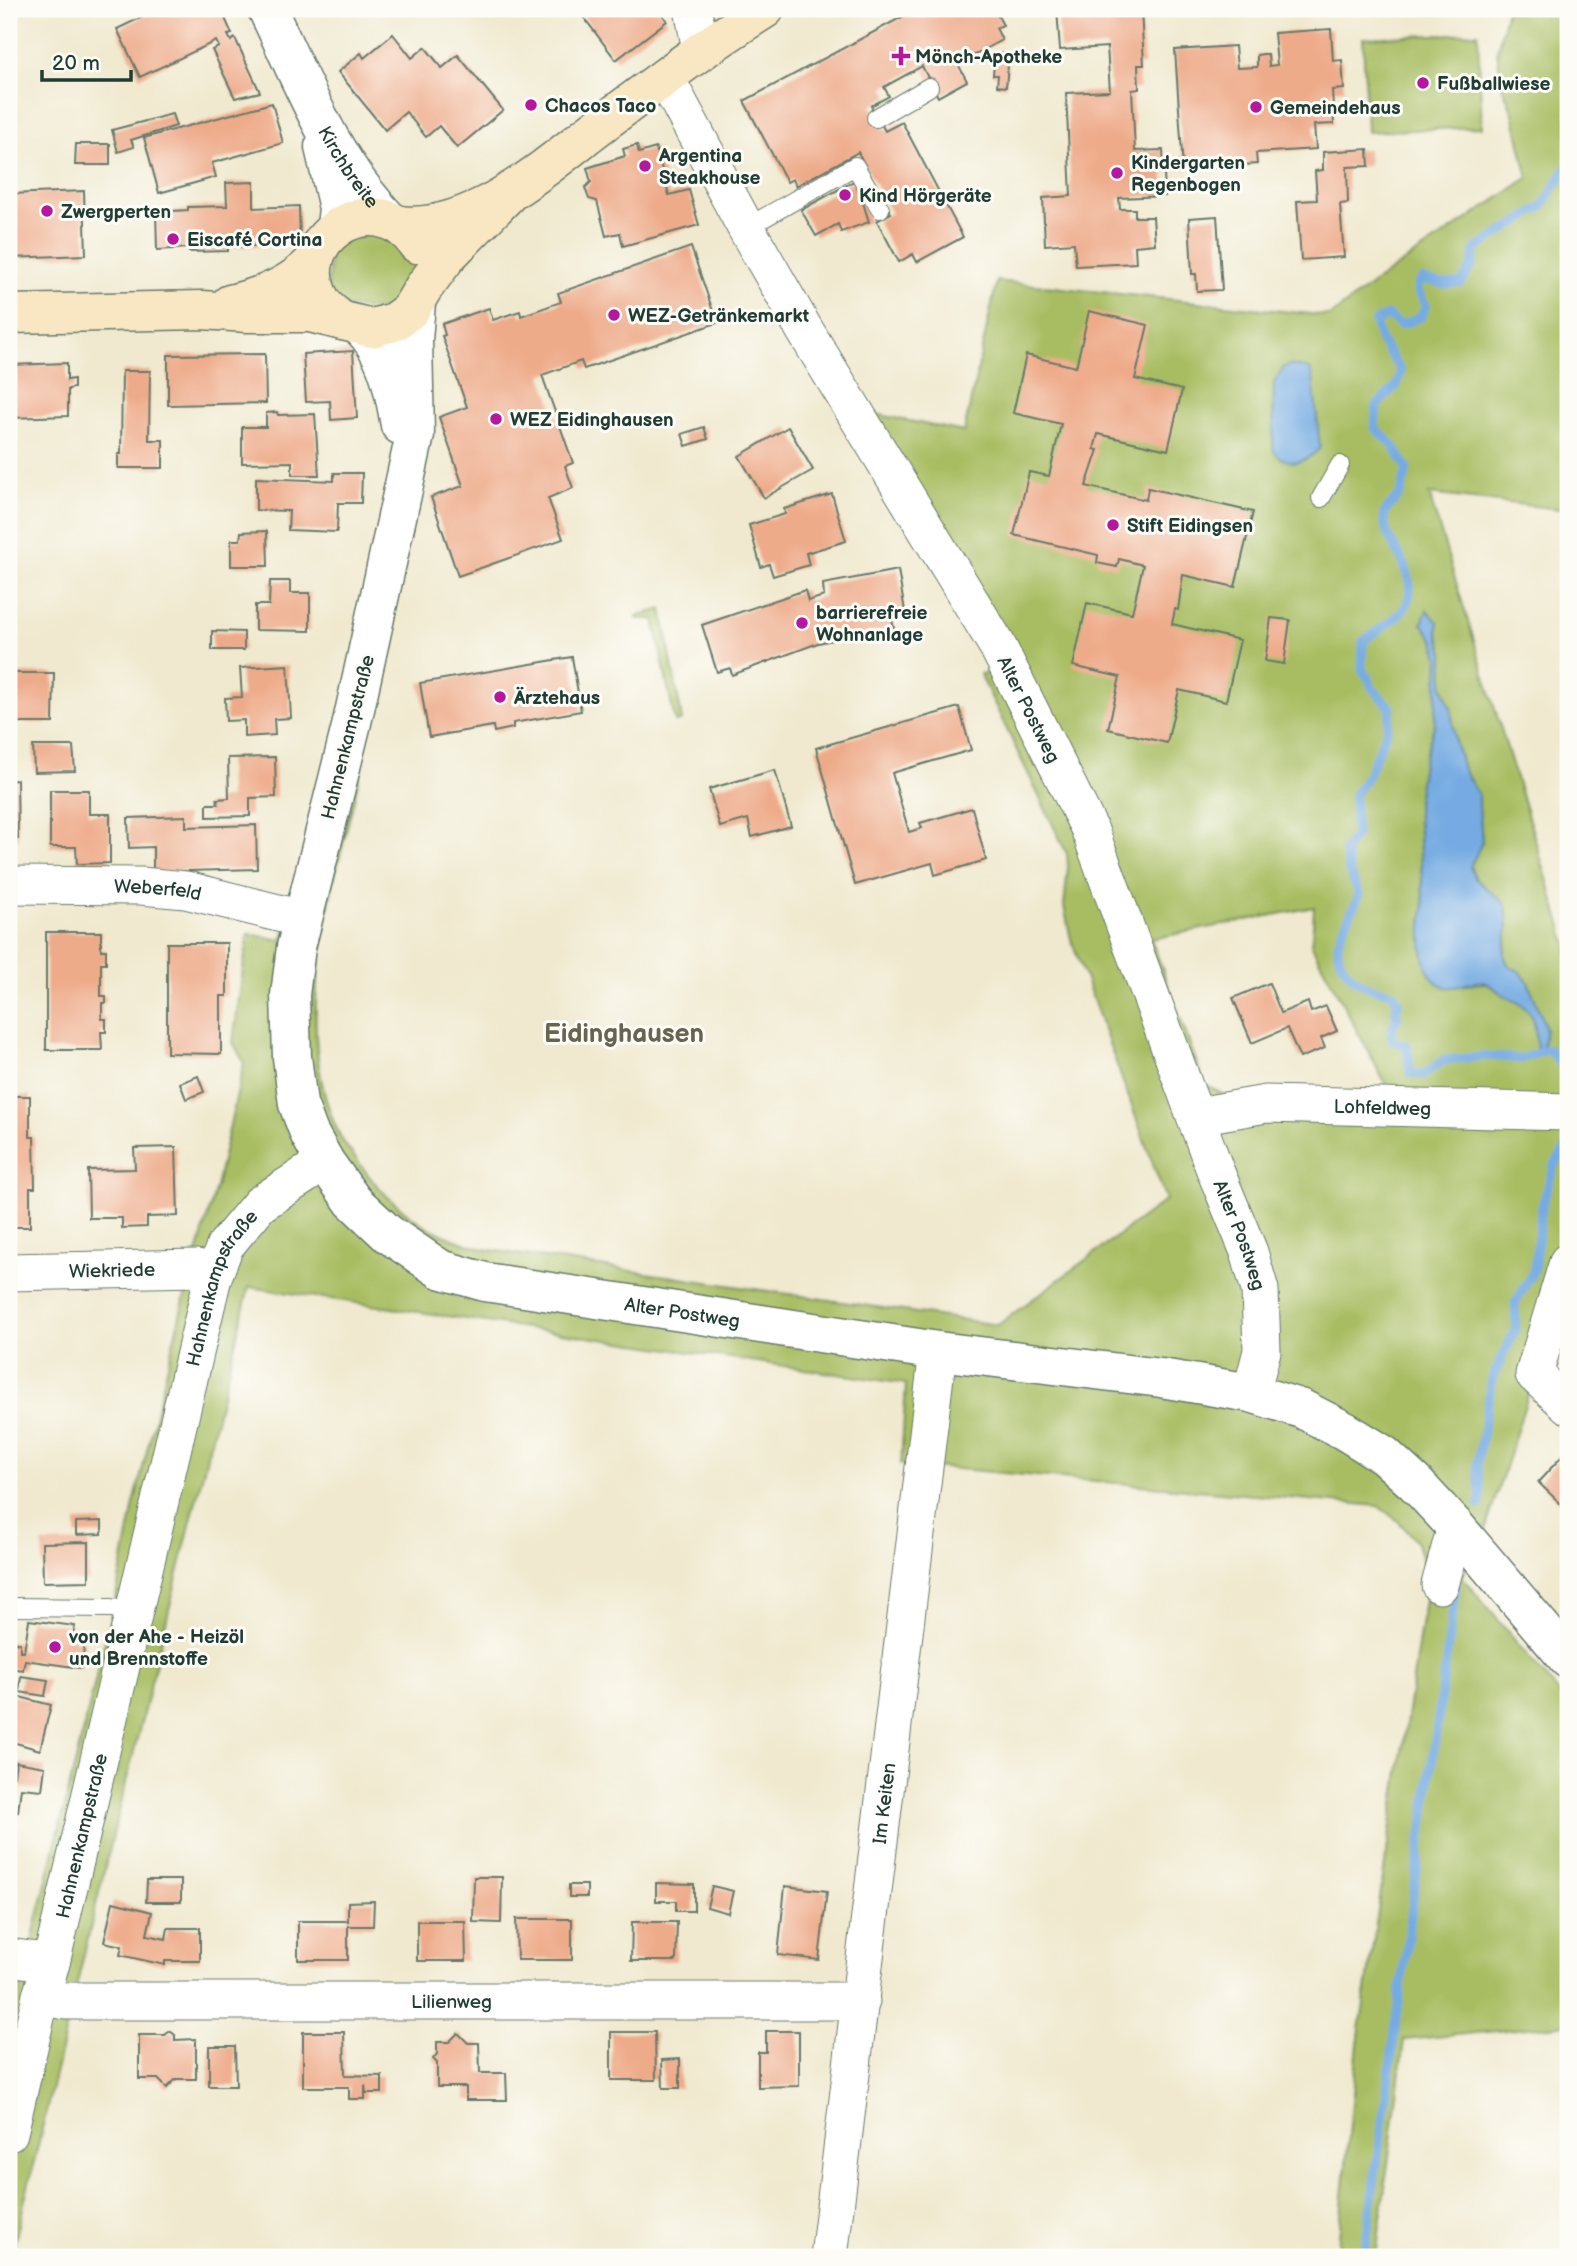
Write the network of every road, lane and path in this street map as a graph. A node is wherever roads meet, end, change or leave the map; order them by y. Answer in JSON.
{"nodes":[{"id":1,"x":267,"y":9,"type":"edge"},
{"id":2,"x":765,"y":9,"type":"edge"},
{"id":3,"x":697,"y":28,"type":"edge"},
{"id":4,"x":665,"y":77,"type":"junction"},
{"id":5,"x":929,"y":87,"type":"dead end"},
{"id":6,"x":314,"y":111,"type":"junction"},
{"id":7,"x":876,"y":118,"type":"dead end"},
{"id":8,"x":511,"y":191,"type":"junction"},
{"id":9,"x":880,"y":209,"type":"dead end"},
{"id":10,"x":395,"y":223,"type":"junction"},
{"id":11,"x":337,"y":227,"type":"junction"},
{"id":12,"x":746,"y":228,"type":"junction"},
{"id":13,"x":314,"y":262,"type":"junction"},
{"id":14,"x":420,"y":295,"type":"junction"},
{"id":15,"x":202,"y":310,"type":"junction"},
{"id":16,"x":9,"y":314,"type":"edge"},
{"id":17,"x":351,"y":323,"type":"junction"},
{"id":18,"x":1339,"y":465,"type":"dead end"},
{"id":19,"x":405,"y":479,"type":"junction"},
{"id":20,"x":1321,"y":498,"type":"dead end"},
{"id":21,"x":9,"y":885,"type":"edge"},
{"id":22,"x":302,"y":919,"type":"junction"},
{"id":23,"x":1568,"y":1112,"type":"edge"},
{"id":24,"x":1197,"y":1118,"type":"junction"},
{"id":25,"x":325,"y":1161,"type":"junction"},
{"id":26,"x":1568,"y":1262,"type":"edge"},
{"id":27,"x":9,"y":1272,"type":"edge"},
{"id":28,"x":213,"y":1277,"type":"junction"},
{"id":29,"x":938,"y":1351,"type":"junction"},
{"id":30,"x":1251,"y":1393,"type":"junction"},
{"id":31,"x":1568,"y":1405,"type":"edge"},
{"id":32,"x":1456,"y":1527,"type":"junction"},
{"id":33,"x":1440,"y":1585,"type":"dead end"},
{"id":34,"x":9,"y":1607,"type":"edge"},
{"id":35,"x":133,"y":1612,"type":"junction"},
{"id":36,"x":1568,"y":1659,"type":"edge"},
{"id":37,"x":9,"y":1957,"type":"edge"},
{"id":38,"x":46,"y":1980,"type":"junction"},
{"id":39,"x":861,"y":2001,"type":"junction"},
{"id":40,"x":9,"y":2133,"type":"edge"},
{"id":41,"x":829,"y":2257,"type":"edge"}],
"edges":[{"from":1,"to":6,"type":"street","name":"Kirchbreite"},
{"from":2,"to":3,"type":"main road"},
{"from":3,"to":4,"type":"main road"},
{"from":4,"to":8,"type":"main road"},
{"from":4,"to":12,"type":"street","name":"Alter Postweg"},
{"from":5,"to":7,"type":"lane"},
{"from":6,"to":10,"type":"street","name":"Kirchbreite"},
{"from":6,"to":11,"type":"street","name":"Kirchbreite"},
{"from":8,"to":10,"type":"main road"},
{"from":8,"to":14,"type":"main road"},
{"from":9,"to":12,"type":"lane"},
{"from":10,"to":11,"type":"main road"},
{"from":10,"to":14,"type":"main road"},
{"from":11,"to":13,"type":"main road"},
{"from":12,"to":24,"type":"street","name":"Alter Postweg"},
{"from":13,"to":15,"type":"main road"},
{"from":13,"to":17,"type":"main road"},
{"from":14,"to":17,"type":"main road"},
{"from":14,"to":19,"type":"street","name":"Hahnenkampstraße"},
{"from":15,"to":16,"type":"main road"},
{"from":15,"to":17,"type":"main road"},
{"from":17,"to":19,"type":"street","name":"Hahnenkampstraße"},
{"from":18,"to":20,"type":"lane"},
{"from":19,"to":22,"type":"street","name":"Hahnenkampstraße"},
{"from":21,"to":22,"type":"street","name":"Weberfeld"},
{"from":22,"to":25,"type":"street","name":"Hahnenkampstraße"},
{"from":23,"to":24,"type":"street","name":"Lohfeldweg"},
{"from":24,"to":30,"type":"street","name":"Alter Postweg"},
{"from":25,"to":28,"type":"street","name":"Hahnenkampstraße"},
{"from":25,"to":29,"type":"street","name":"Alter Postweg"},
{"from":26,"to":31,"type":"street"},
{"from":27,"to":28,"type":"street","name":"Wiekriede"},
{"from":28,"to":35,"type":"street","name":"Hahnenkampstraße"},
{"from":29,"to":30,"type":"street","name":"Alter Postweg"},
{"from":29,"to":39,"type":"street","name":"Im Keiten"},
{"from":30,"to":32,"type":"street","name":"Alter Postweg"},
{"from":32,"to":33,"type":"street"},
{"from":32,"to":36,"type":"street","name":"Alter Postweg"},
{"from":34,"to":35,"type":"lane"},
{"from":35,"to":38,"type":"street","name":"Hahnenkampstraße"},
{"from":37,"to":38,"type":"street","name":"Lilienweg"},
{"from":38,"to":39,"type":"street","name":"Lilienweg"},
{"from":38,"to":40,"type":"street","name":"Hahnenkampstraße"},
{"from":39,"to":41,"type":"street","name":"Im Keiten"}]}
